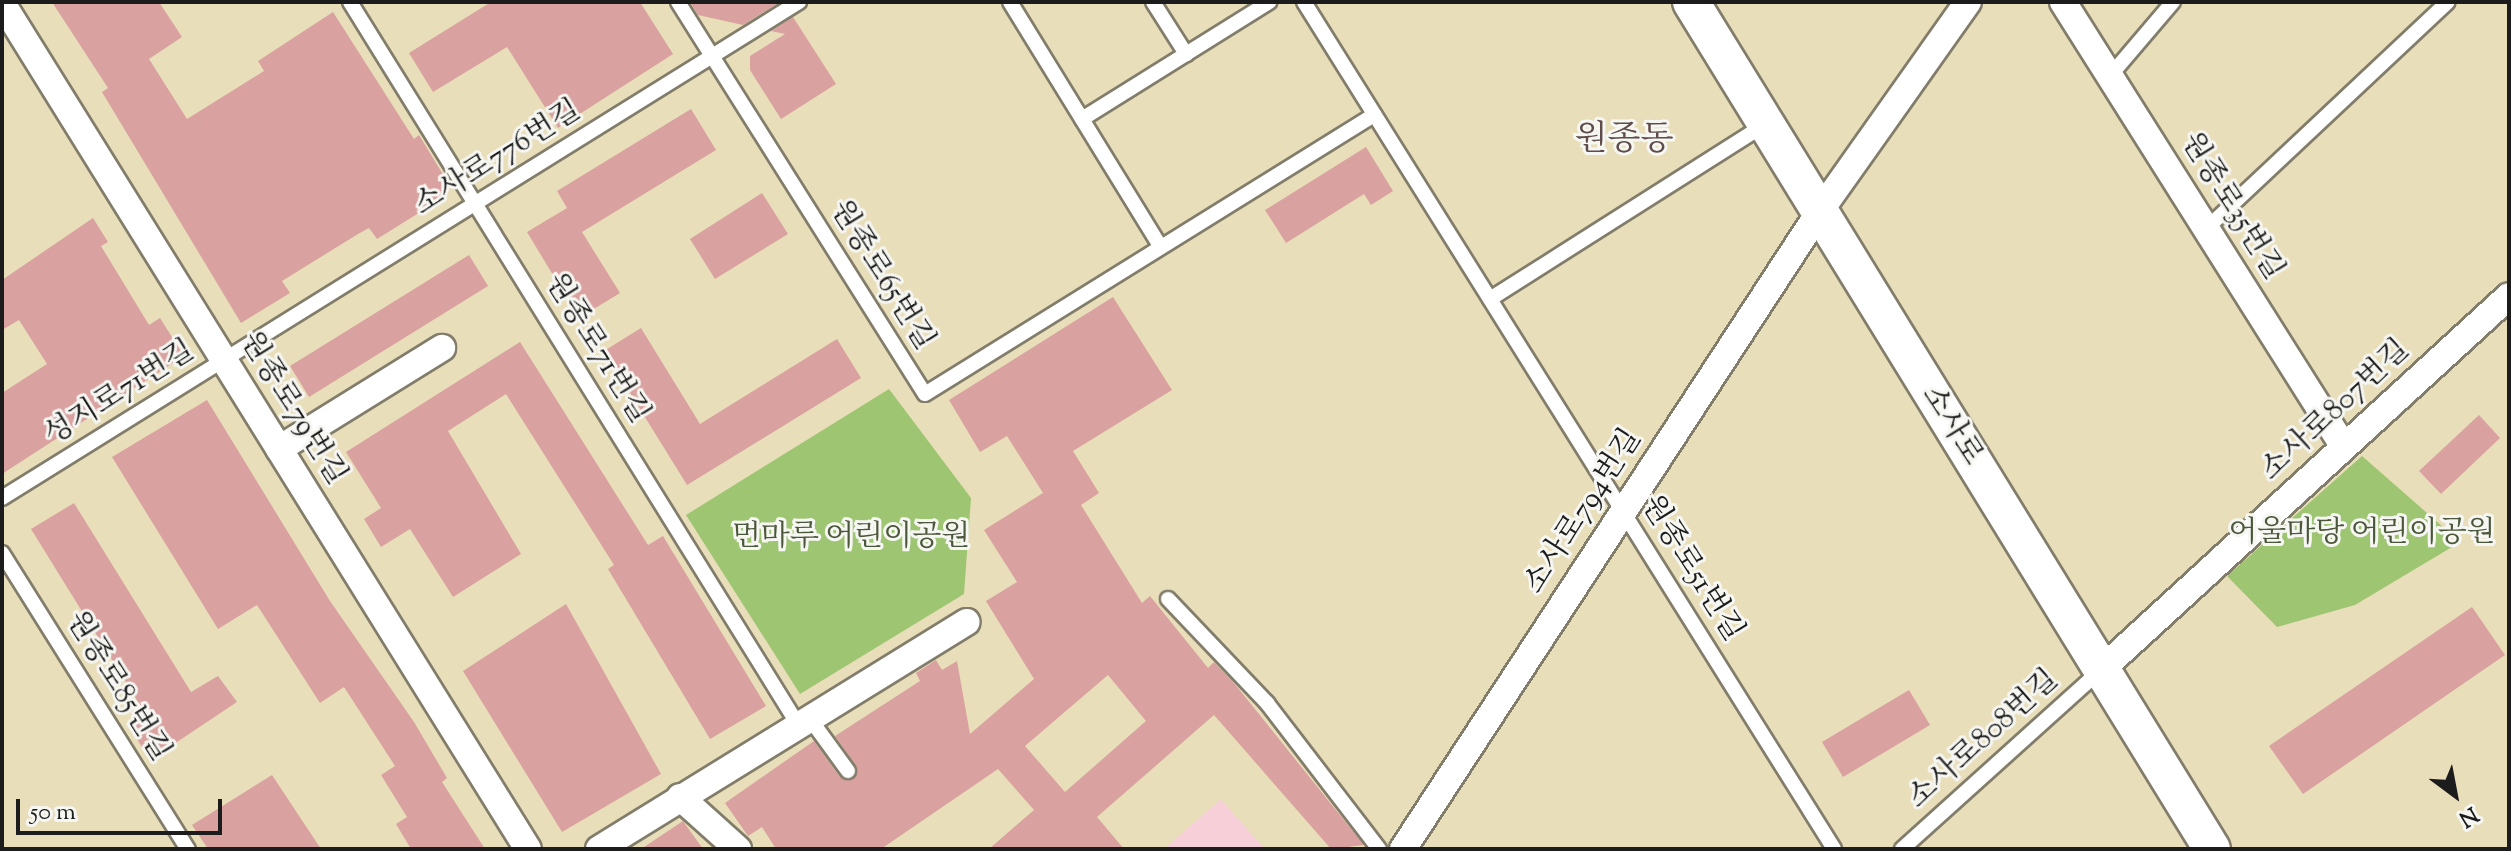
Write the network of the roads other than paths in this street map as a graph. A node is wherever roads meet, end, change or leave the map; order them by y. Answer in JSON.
{"nodes":[{"id":1,"x":350,"y":2,"type":"edge"},
{"id":2,"x":678,"y":2,"type":"edge"},
{"id":3,"x":799,"y":2,"type":"edge"},
{"id":4,"x":1010,"y":2,"type":"edge"},
{"id":5,"x":1153,"y":2,"type":"edge"},
{"id":6,"x":1269,"y":2,"type":"edge"},
{"id":7,"x":1304,"y":2,"type":"edge"},
{"id":8,"x":1691,"y":2,"type":"edge"},
{"id":9,"x":1968,"y":2,"type":"edge"},
{"id":10,"x":2063,"y":2,"type":"edge"},
{"id":11,"x":2173,"y":2,"type":"edge"},
{"id":12,"x":2448,"y":2,"type":"edge"},
{"id":13,"x":2,"y":3,"type":"edge"},
{"id":14,"x":1186,"y":54,"type":"junction"},
{"id":15,"x":711,"y":57,"type":"junction"},
{"id":16,"x":2110,"y":76,"type":"junction"},
{"id":17,"x":1374,"y":115,"type":"junction"},
{"id":18,"x":1082,"y":119,"type":"junction"},
{"id":19,"x":1766,"y":124,"type":"junction"},
{"id":20,"x":475,"y":204,"type":"junction"},
{"id":21,"x":1820,"y":211,"type":"junction"},
{"id":22,"x":2207,"y":228,"type":"junction"},
{"id":23,"x":1160,"y":246,"type":"junction"},
{"id":24,"x":2509,"y":296,"type":"edge"},
{"id":25,"x":1490,"y":299,"type":"junction"},
{"id":26,"x":442,"y":348,"type":"dead end"},
{"id":27,"x":224,"y":360,"type":"junction"},
{"id":28,"x":2344,"y":447,"type":"junction"},
{"id":29,"x":279,"y":449,"type":"junction"},
{"id":30,"x":2,"y":498,"type":"edge"},
{"id":31,"x":1623,"y":510,"type":"junction"},
{"id":32,"x":2,"y":553,"type":"edge"},
{"id":33,"x":1168,"y":599,"type":"dead end"},
{"id":34,"x":966,"y":622,"type":"dead end"},
{"id":35,"x":2101,"y":670,"type":"junction"},
{"id":36,"x":803,"y":719,"type":"junction"},
{"id":37,"x":848,"y":771,"type":"dead end"},
{"id":38,"x":680,"y":797,"type":"junction"},
{"id":39,"x":188,"y":849,"type":"edge"},
{"id":40,"x":528,"y":849,"type":"edge"},
{"id":41,"x":599,"y":849,"type":"edge"},
{"id":42,"x":738,"y":849,"type":"edge"},
{"id":43,"x":1379,"y":849,"type":"edge"},
{"id":44,"x":1403,"y":849,"type":"edge"},
{"id":45,"x":1834,"y":849,"type":"edge"},
{"id":46,"x":1902,"y":849,"type":"edge"},
{"id":47,"x":2212,"y":849,"type":"edge"}],
"edges":[{"from":1,"to":20,"type":"lane","name":"원종로71번길"},
{"from":2,"to":15,"type":"lane","name":"원종로65번길"},
{"from":3,"to":15,"type":"lane","name":"소사로776번길"},
{"from":4,"to":18,"type":"lane"},
{"from":5,"to":14,"type":"lane"},
{"from":6,"to":14,"type":"lane"},
{"from":7,"to":17,"type":"lane","name":"원종로51번길"},
{"from":8,"to":19,"type":"street","name":"소사로"},
{"from":9,"to":21,"type":"street","name":"소사로794번길"},
{"from":10,"to":16,"type":"street","name":"원종로35번길"},
{"from":11,"to":16,"type":"lane"},
{"from":12,"to":22,"type":"lane"},
{"from":13,"to":27,"type":"street","name":"원종로79번길"},
{"from":14,"to":18,"type":"lane"},
{"from":15,"to":20,"type":"lane","name":"소사로776번길"},
{"from":15,"to":23,"type":"lane","name":"원종로65번길"},
{"from":16,"to":22,"type":"street","name":"원종로35번길"},
{"from":17,"to":23,"type":"lane"},
{"from":17,"to":25,"type":"lane","name":"원종로51번길"},
{"from":18,"to":23,"type":"lane"},
{"from":19,"to":21,"type":"street","name":"소사로"},
{"from":19,"to":25,"type":"lane"},
{"from":20,"to":27,"type":"lane","name":"소사로776번길"},
{"from":20,"to":36,"type":"lane","name":"원종로71번길"},
{"from":21,"to":31,"type":"street","name":"소사로794번길"},
{"from":21,"to":35,"type":"street","name":"소사로"},
{"from":22,"to":28,"type":"street","name":"원종로35번길"},
{"from":24,"to":28,"type":"street","name":"소사로807번길"},
{"from":25,"to":31,"type":"lane","name":"원종로51번길"},
{"from":26,"to":29,"type":"street"},
{"from":27,"to":29,"type":"street","name":"원종로79번길"},
{"from":27,"to":30,"type":"lane","name":"성지로71번길"},
{"from":28,"to":35,"type":"street","name":"소사로807번길"},
{"from":29,"to":40,"type":"street","name":"원종로79번길"},
{"from":31,"to":44,"type":"street","name":"소사로794번길"},
{"from":31,"to":45,"type":"lane","name":"원종로51번길"},
{"from":32,"to":39,"type":"lane","name":"원종로85번길"},
{"from":33,"to":43,"type":"lane"},
{"from":34,"to":36,"type":"street"},
{"from":35,"to":46,"type":"lane","name":"소사로808번길"},
{"from":35,"to":47,"type":"street","name":"소사로"},
{"from":36,"to":37,"type":"lane","name":"원종로71번길"},
{"from":36,"to":38,"type":"street"},
{"from":38,"to":41,"type":"street"},
{"from":38,"to":42,"type":"street"}]}
